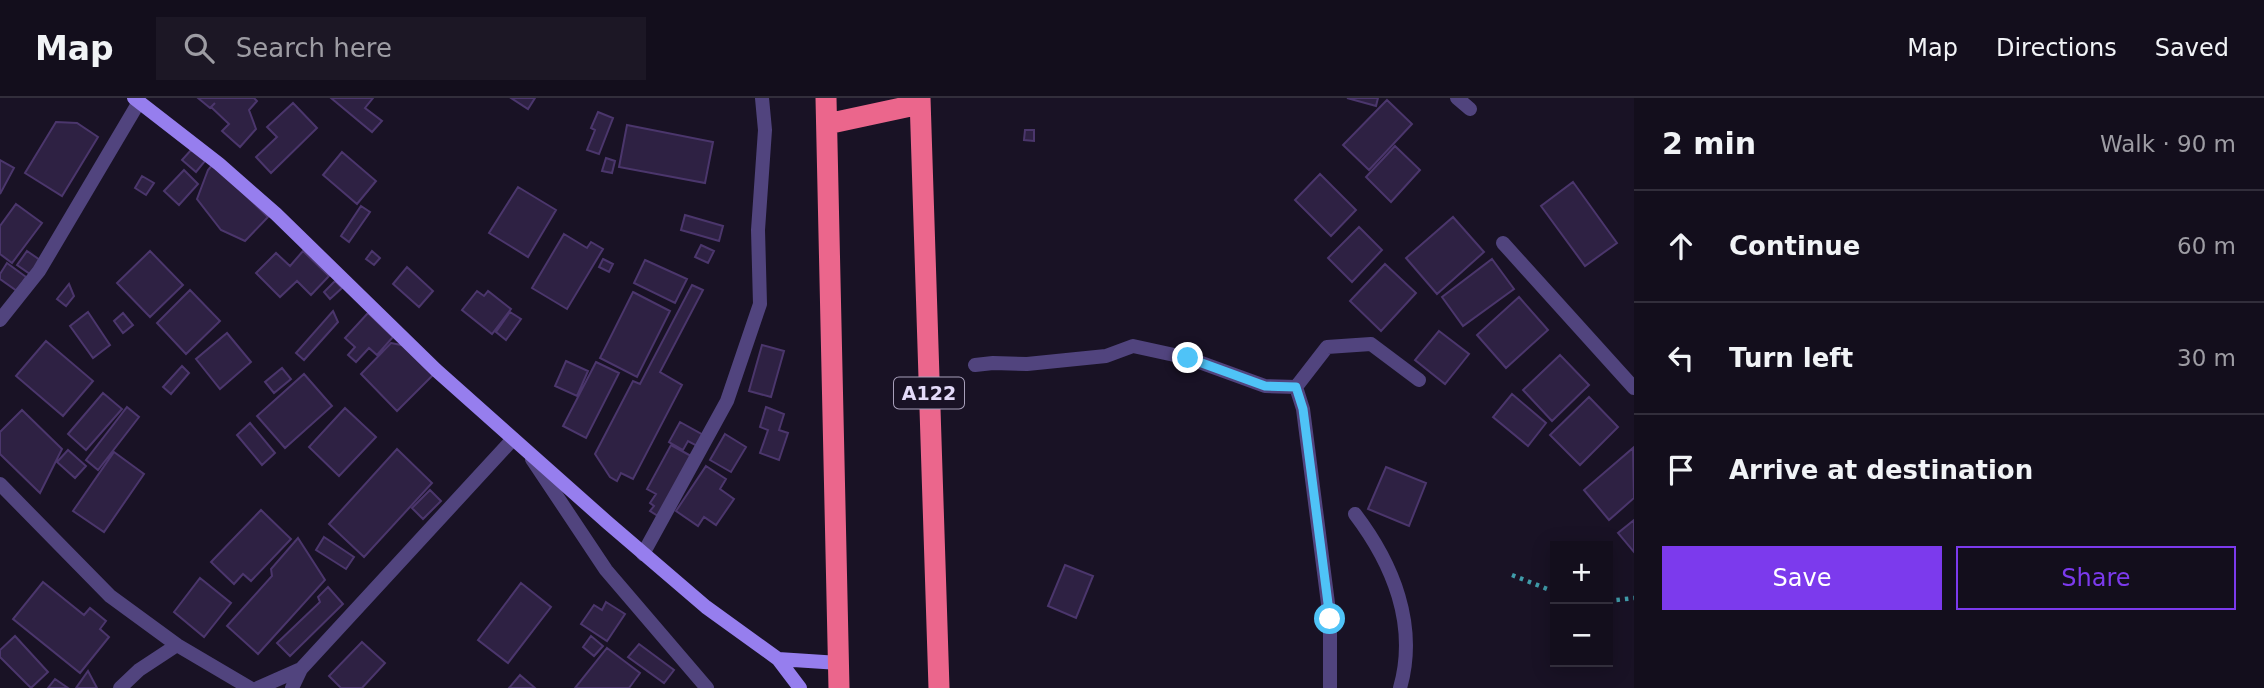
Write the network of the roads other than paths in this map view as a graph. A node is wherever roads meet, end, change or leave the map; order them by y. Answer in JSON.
{"nodes":[{"id":1,"x":762,"y":98,"type":"edge"},
{"id":2,"x":826,"y":98,"type":"edge"},
{"id":3,"x":1457,"y":98,"type":"edge"},
{"id":4,"x":137,"y":100,"type":"edge"},
{"id":5,"x":920,"y":101,"type":"edge"},
{"id":6,"x":1470,"y":109,"type":"dead end"},
{"id":7,"x":827,"y":124,"type":"junction"},
{"id":8,"x":1503,"y":243,"type":"dead end"},
{"id":9,"x":0,"y":320,"type":"edge"},
{"id":10,"x":975,"y":365,"type":"dead end"},
{"id":11,"x":1419,"y":380,"type":"dead end"},
{"id":12,"x":1296,"y":387,"type":"junction"},
{"id":13,"x":1634,"y":388,"type":"edge"},
{"id":14,"x":513,"y":439,"type":"junction"},
{"id":15,"x":528,"y":452,"type":"junction"},
{"id":16,"x":0,"y":484,"type":"edge"},
{"id":17,"x":1355,"y":514,"type":"dead end"},
{"id":18,"x":643,"y":554,"type":"junction"},
{"id":19,"x":177,"y":645,"type":"junction"},
{"id":20,"x":778,"y":659,"type":"junction"},
{"id":21,"x":839,"y":663,"type":"junction"},
{"id":22,"x":300,"y":669,"type":"junction"},
{"id":23,"x":120,"y":688,"type":"edge"},
{"id":24,"x":250,"y":688,"type":"edge"},
{"id":25,"x":258,"y":688,"type":"edge"},
{"id":26,"x":292,"y":688,"type":"edge"},
{"id":27,"x":707,"y":688,"type":"edge"},
{"id":28,"x":800,"y":688,"type":"edge"},
{"id":29,"x":839,"y":688,"type":"edge"},
{"id":30,"x":939,"y":688,"type":"edge"},
{"id":31,"x":1330,"y":688,"type":"edge"},
{"id":32,"x":1400,"y":688,"type":"edge"}],
"edges":[{"from":1,"to":18,"type":"street"},
{"from":2,"to":7,"type":"highway"},
{"from":3,"to":6,"type":"street"},
{"from":4,"to":9,"type":"street"},
{"from":4,"to":14,"type":"street"},
{"from":5,"to":7,"type":"highway"},
{"from":5,"to":30,"type":"highway","number":"A122"},
{"from":7,"to":21,"type":"highway"},
{"from":8,"to":13,"type":"street"},
{"from":10,"to":12,"type":"street"},
{"from":11,"to":12,"type":"street"},
{"from":12,"to":31,"type":"street"},
{"from":14,"to":15,"type":"street"},
{"from":14,"to":22,"type":"street"},
{"from":15,"to":18,"type":"street"},
{"from":15,"to":27,"type":"street"},
{"from":16,"to":19,"type":"street"},
{"from":17,"to":32,"type":"street"},
{"from":18,"to":20,"type":"street"},
{"from":19,"to":23,"type":"street"},
{"from":19,"to":24,"type":"street"},
{"from":20,"to":21,"type":"street"},
{"from":20,"to":28,"type":"street"},
{"from":21,"to":29,"type":"highway"},
{"from":22,"to":25,"type":"street"},
{"from":22,"to":26,"type":"street"}]}
